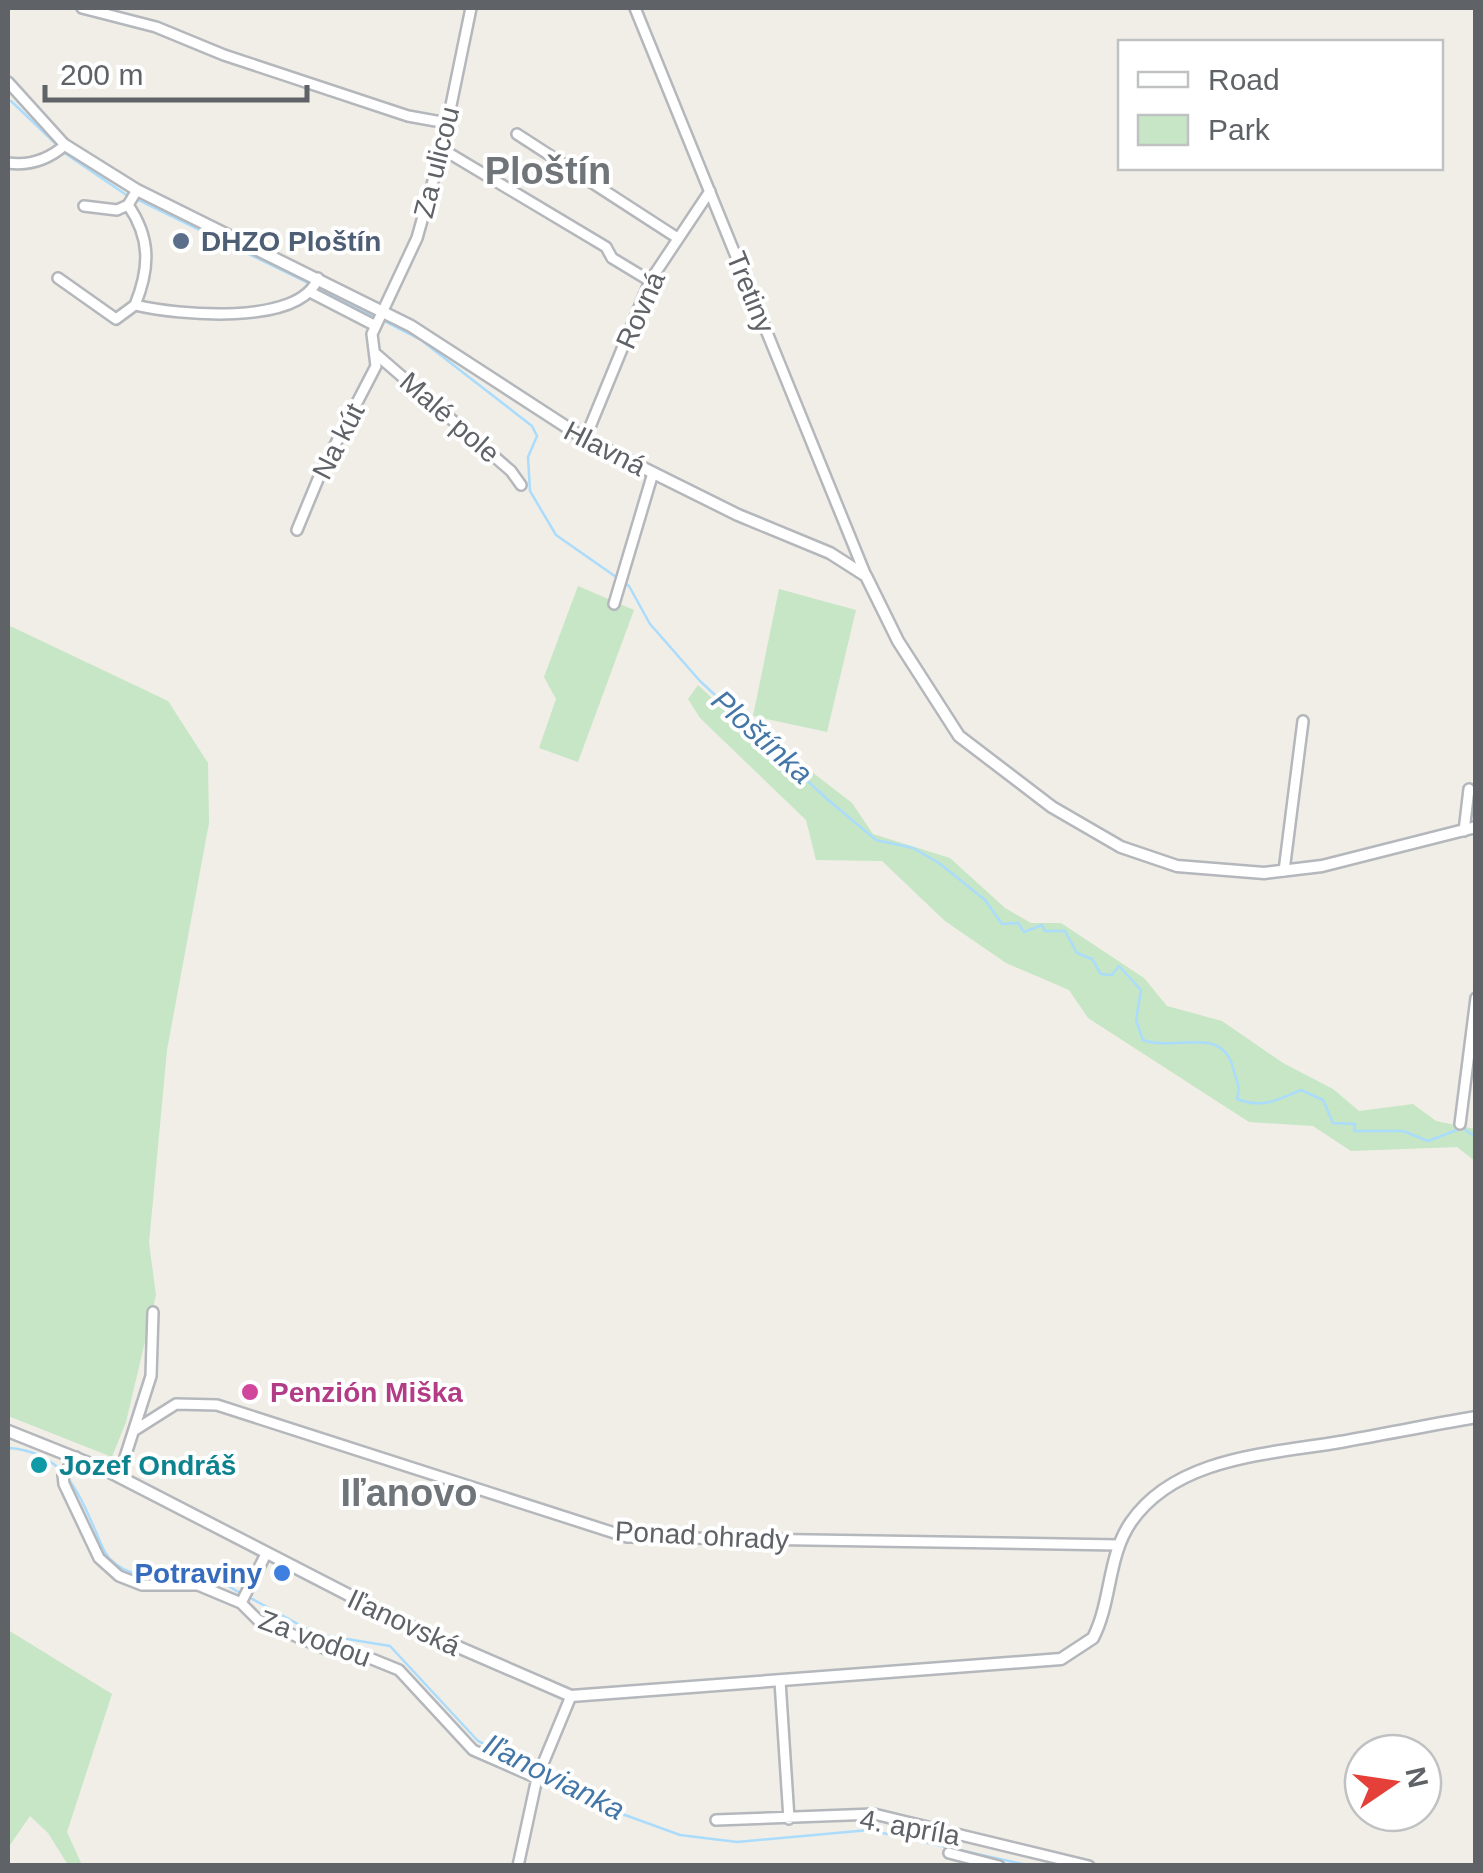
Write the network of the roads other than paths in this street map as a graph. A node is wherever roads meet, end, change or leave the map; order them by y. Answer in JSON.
{"nodes":[{"id":1,"x":82,"y":8,"type":"edge"},
{"id":2,"x":471,"y":8,"type":"edge"},
{"id":3,"x":634,"y":8,"type":"edge"},
{"id":4,"x":8,"y":82,"type":"edge"},
{"id":5,"x":447,"y":123,"type":"junction"},
{"id":6,"x":517,"y":134,"type":"dead end"},
{"id":7,"x":68,"y":148,"type":"junction"},
{"id":8,"x":442,"y":149,"type":"junction"},
{"id":9,"x":8,"y":163,"type":"edge"},
{"id":10,"x":710,"y":190,"type":"junction"},
{"id":11,"x":133,"y":197,"type":"junction"},
{"id":12,"x":84,"y":206,"type":"dead end"},
{"id":13,"x":676,"y":237,"type":"junction"},
{"id":14,"x":58,"y":278,"type":"dead end"},
{"id":15,"x":650,"y":281,"type":"junction"},
{"id":16,"x":315,"y":286,"type":"junction"},
{"id":17,"x":135,"y":305,"type":"junction"},
{"id":18,"x":378,"y":318,"type":"junction"},
{"id":19,"x":374,"y":352,"type":"junction"},
{"id":20,"x":585,"y":439,"type":"junction"},
{"id":21,"x":653,"y":473,"type":"junction"},
{"id":22,"x":521,"y":485,"type":"dead end"},
{"id":23,"x":297,"y":530,"type":"dead end"},
{"id":24,"x":866,"y":576,"type":"junction"},
{"id":25,"x":614,"y":604,"type":"dead end"},
{"id":26,"x":1302,"y":721,"type":"dead end"},
{"id":27,"x":1469,"y":789,"type":"dead end"},
{"id":28,"x":1470,"y":829,"type":"edge"},
{"id":29,"x":1284,"y":871,"type":"junction"},
{"id":30,"x":1476,"y":998,"type":"edge"},
{"id":31,"x":1460,"y":1124,"type":"dead end"},
{"id":32,"x":153,"y":1312,"type":"dead end"},
{"id":33,"x":1476,"y":1416,"type":"edge"},
{"id":34,"x":135,"y":1430,"type":"junction"},
{"id":35,"x":8,"y":1431,"type":"edge"},
{"id":36,"x":76,"y":1456,"type":"junction"},
{"id":37,"x":119,"y":1476,"type":"junction"},
{"id":38,"x":1118,"y":1545,"type":"junction"},
{"id":39,"x":266,"y":1554,"type":"junction"},
{"id":40,"x":243,"y":1599,"type":"junction"},
{"id":41,"x":780,"y":1680,"type":"junction"},
{"id":42,"x":571,"y":1696,"type":"junction"},
{"id":43,"x":539,"y":1774,"type":"junction"},
{"id":44,"x":789,"y":1819,"type":"junction"},
{"id":45,"x":716,"y":1820,"type":"dead end"},
{"id":46,"x":950,"y":1853,"type":"dead end"},
{"id":47,"x":1029,"y":1858,"type":"edge"},
{"id":48,"x":519,"y":1862,"type":"edge"},
{"id":49,"x":999,"y":1866,"type":"edge"},
{"id":50,"x":1089,"y":1866,"type":"edge"}],
"edges":[{"from":1,"to":5,"type":"street"},
{"from":2,"to":5,"type":"street","name":"Za ulicou"},
{"from":3,"to":10,"type":"street","name":"Tretiny"},
{"from":4,"to":7,"type":"street"},
{"from":5,"to":8,"type":"street","name":"Za ulicou"},
{"from":6,"to":13,"type":"street"},
{"from":7,"to":9,"type":"street"},
{"from":7,"to":11,"type":"street"},
{"from":8,"to":15,"type":"street"},
{"from":8,"to":18,"type":"street","name":"Za ulicou"},
{"from":10,"to":13,"type":"street","name":"Rovná"},
{"from":10,"to":24,"type":"street","name":"Tretiny"},
{"from":11,"to":12,"type":"street"},
{"from":11,"to":16,"type":"street"},
{"from":11,"to":17,"type":"street"},
{"from":13,"to":15,"type":"street","name":"Rovná"},
{"from":14,"to":17,"type":"street"},
{"from":15,"to":20,"type":"street","name":"Rovná"},
{"from":16,"to":17,"type":"street"},
{"from":16,"to":18,"type":"street"},
{"from":16,"to":18,"type":"street","name":"Hlavná"},
{"from":18,"to":19,"type":"street","name":"Na kút"},
{"from":18,"to":20,"type":"street","name":"Hlavná"},
{"from":19,"to":22,"type":"street","name":"Malé pole"},
{"from":19,"to":23,"type":"street","name":"Na kút"},
{"from":20,"to":21,"type":"street","name":"Hlavná"},
{"from":21,"to":24,"type":"street","name":"Hlavná"},
{"from":21,"to":25,"type":"street"},
{"from":24,"to":29,"type":"street"},
{"from":26,"to":29,"type":"street"},
{"from":27,"to":28,"type":"street"},
{"from":28,"to":29,"type":"street"},
{"from":30,"to":31,"type":"street"},
{"from":32,"to":34,"type":"street"},
{"from":33,"to":38,"type":"street"},
{"from":34,"to":37,"type":"street"},
{"from":34,"to":38,"type":"street","name":"Ponad ohrady"},
{"from":35,"to":36,"type":"street","name":"Iľanovská"},
{"from":36,"to":37,"type":"street","name":"Iľanovská"},
{"from":36,"to":40,"type":"street","name":"Za vodou"},
{"from":37,"to":39,"type":"street","name":"Iľanovská"},
{"from":38,"to":41,"type":"street","name":"Iľanovská"},
{"from":39,"to":40,"type":"street"},
{"from":39,"to":42,"type":"street","name":"Iľanovská"},
{"from":40,"to":43,"type":"street","name":"Za vodou"},
{"from":41,"to":42,"type":"street","name":"Iľanovská"},
{"from":41,"to":44,"type":"street"},
{"from":42,"to":43,"type":"street"},
{"from":43,"to":48,"type":"street"},
{"from":44,"to":45,"type":"street","name":"4. apríla"},
{"from":44,"to":47,"type":"street","name":"4. apríla"},
{"from":46,"to":49,"type":"street","name":"4. apríla"},
{"from":47,"to":50,"type":"street","name":"4. apríla"}]}
